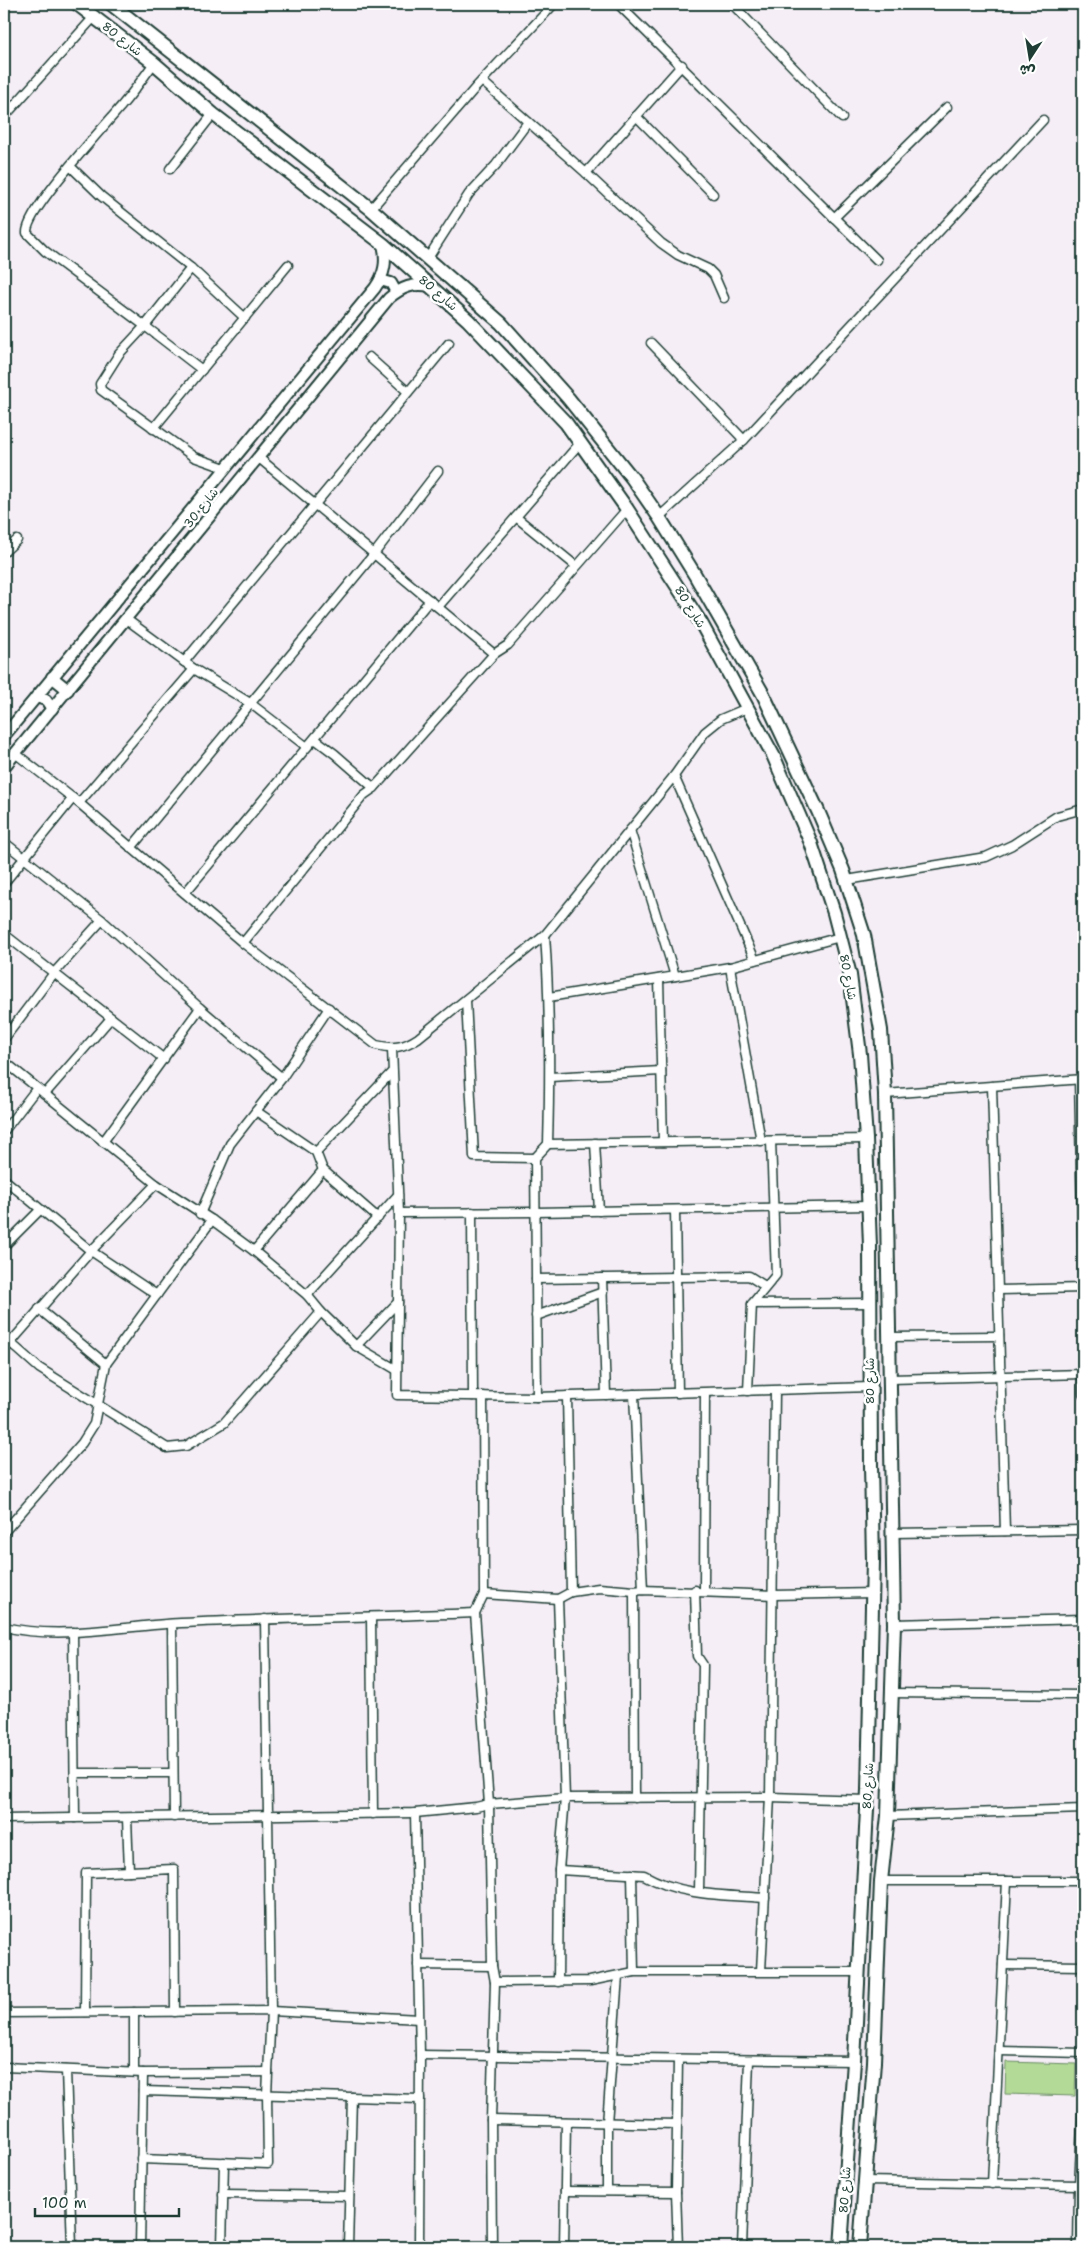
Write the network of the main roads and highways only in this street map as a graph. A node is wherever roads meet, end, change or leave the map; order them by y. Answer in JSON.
{"nodes":[{"id":1,"x":77,"y":4,"type":"edge"},
{"id":2,"x":111,"y":4,"type":"edge"},
{"id":3,"x":893,"y":1508,"type":"junction"},
{"id":4,"x":872,"y":1509,"type":"junction"},
{"id":5,"x":893,"y":1558,"type":"junction"},
{"id":6,"x":873,"y":1560,"type":"junction"},
{"id":7,"x":841,"y":2247,"type":"edge"},
{"id":8,"x":860,"y":2247,"type":"edge"}],
"edges":[{"from":1,"to":4,"type":"main road","name":"شارع 80"},
{"from":2,"to":3,"type":"main road","name":"شارع 80"},
{"from":3,"to":4,"type":"main road"},
{"from":3,"to":5,"type":"main road","name":"شارع 80"},
{"from":4,"to":6,"type":"main road","name":"شارع 80"},
{"from":5,"to":6,"type":"main road"},
{"from":5,"to":8,"type":"main road","name":"شارع 80"},
{"from":6,"to":7,"type":"main road","name":"شارع 80"}]}
